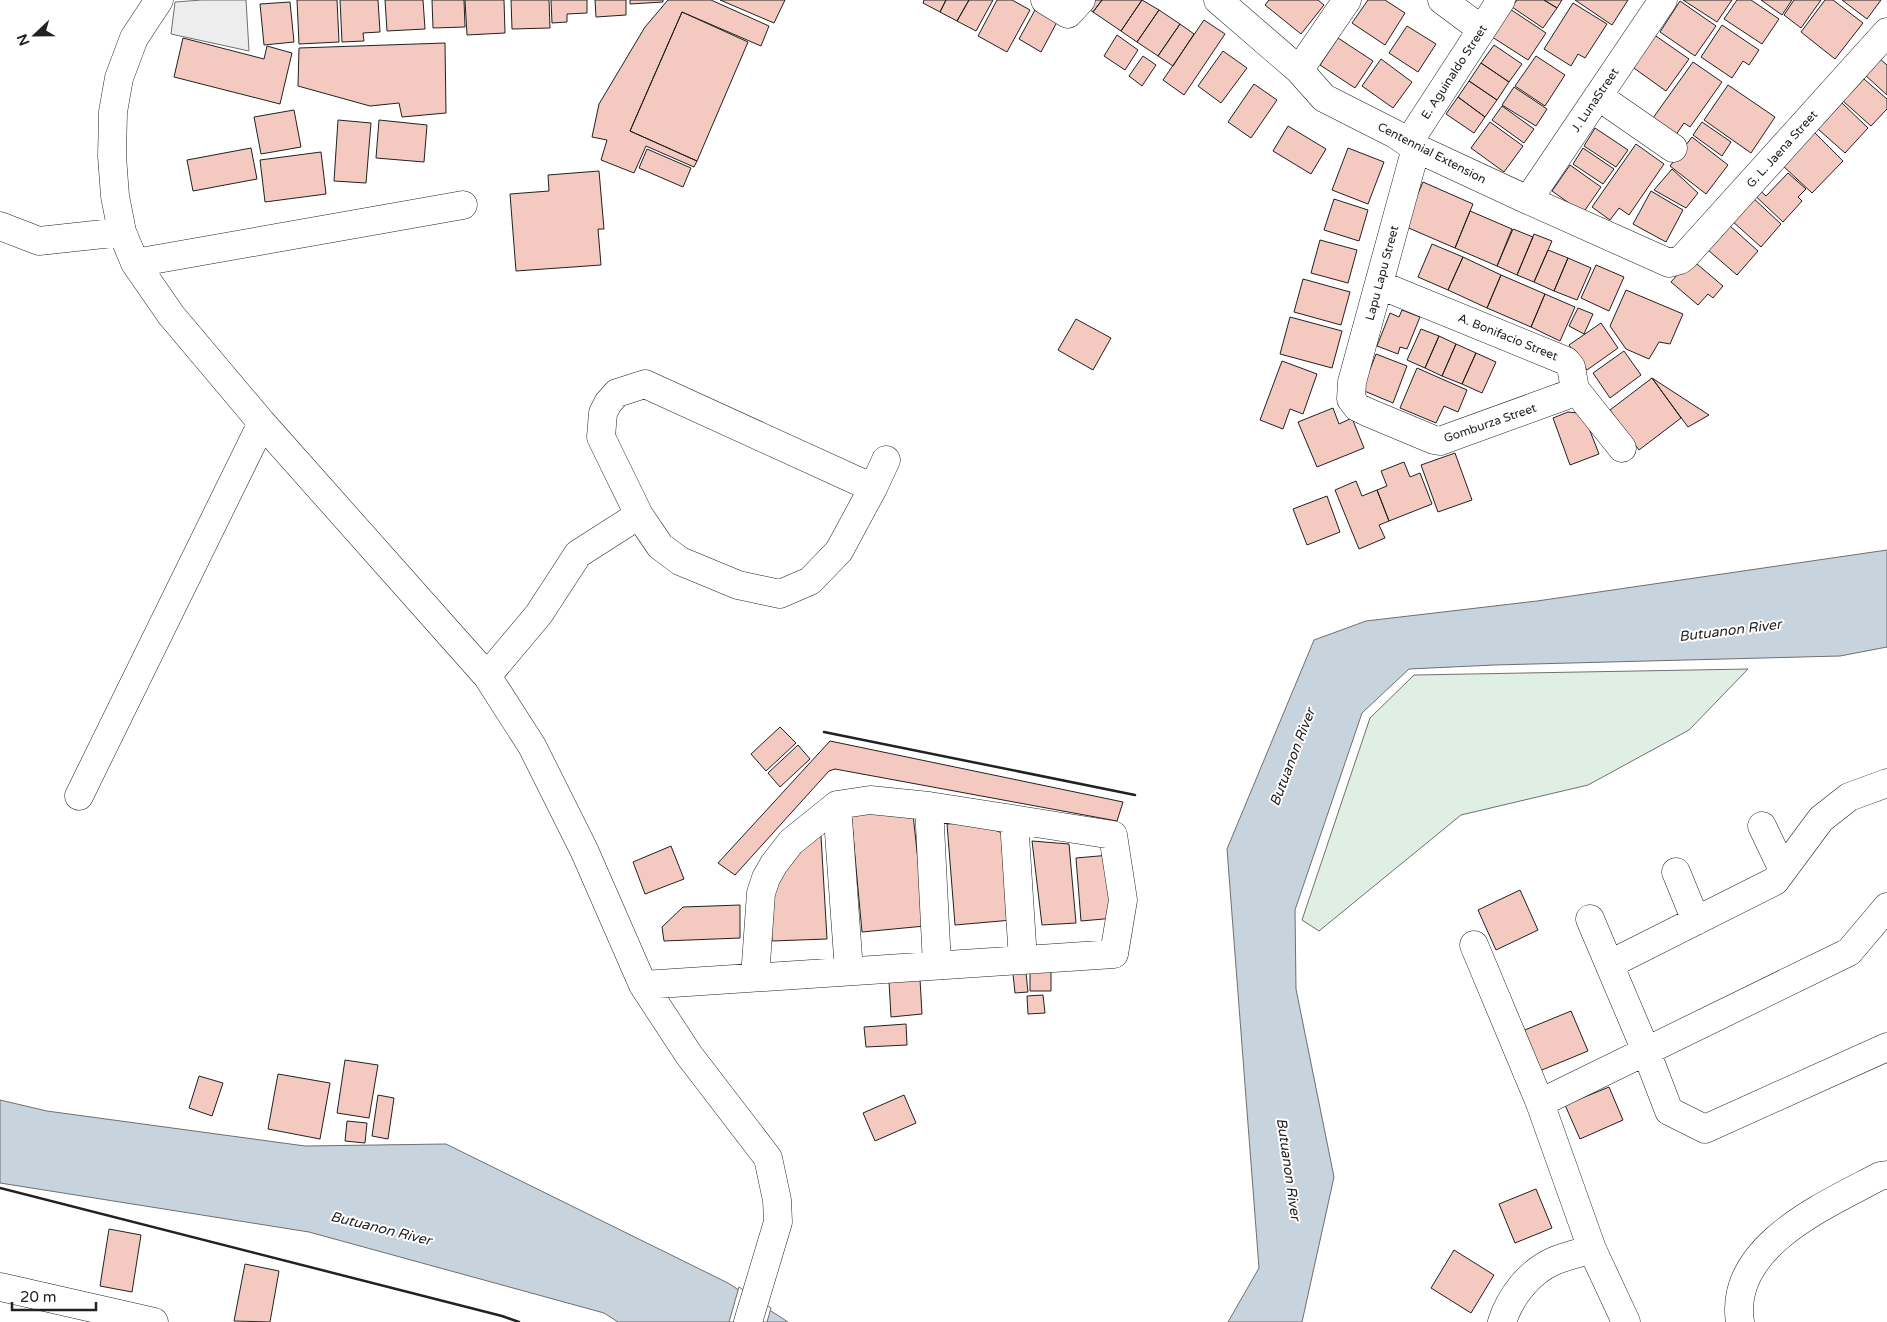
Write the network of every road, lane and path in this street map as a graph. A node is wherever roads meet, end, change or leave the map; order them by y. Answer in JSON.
{"nodes":[{"id":1,"x":158,"y":0,"type":"edge"},
{"id":2,"x":1045,"y":0,"type":"edge"},
{"id":3,"x":1081,"y":0,"type":"edge"},
{"id":4,"x":1218,"y":0,"type":"edge"},
{"id":5,"x":1347,"y":0,"type":"edge"},
{"id":6,"x":1442,"y":0,"type":"edge"},
{"id":7,"x":1500,"y":0,"type":"edge"},
{"id":8,"x":1664,"y":0,"type":"edge"},
{"id":9,"x":1482,"y":29,"type":"junction"},
{"id":10,"x":1887,"y":32,"type":"edge"},
{"id":11,"x":1298,"y":70,"type":"junction"},
{"id":12,"x":1598,"y":96,"type":"junction"},
{"id":13,"x":1412,"y":145,"type":"junction"},
{"id":14,"x":1672,"y":148,"type":"dead end"},
{"id":15,"x":1528,"y":200,"type":"junction"},
{"id":16,"x":463,"y":205,"type":"dead end"},
{"id":17,"x":0,"y":226,"type":"edge"},
{"id":18,"x":122,"y":232,"type":"junction"},
{"id":19,"x":1674,"y":262,"type":"joint"},
{"id":20,"x":135,"y":263,"type":"junction"},
{"id":21,"x":1380,"y":285,"type":"junction"},
{"id":22,"x":1575,"y":389,"type":"junction"},
{"id":23,"x":1351,"y":399,"type":"joint"},
{"id":24,"x":262,"y":423,"type":"junction"},
{"id":25,"x":1622,"y":448,"type":"dead end"},
{"id":26,"x":886,"y":460,"type":"dead end"},
{"id":27,"x":873,"y":488,"type":"junction"},
{"id":28,"x":639,"y":515,"type":"junction"},
{"id":29,"x":487,"y":676,"type":"junction"},
{"id":30,"x":1887,"y":783,"type":"edge"},
{"id":31,"x":79,"y":796,"type":"dead end"},
{"id":32,"x":837,"y":805,"type":"junction"},
{"id":33,"x":929,"y":806,"type":"junction"},
{"id":34,"x":1014,"y":820,"type":"junction"},
{"id":35,"x":1762,"y":826,"type":"dead end"},
{"id":36,"x":1783,"y":870,"type":"junction"},
{"id":37,"x":1676,"y":872,"type":"dead end"},
{"id":38,"x":1887,"y":908,"type":"edge"},
{"id":39,"x":1590,"y":919,"type":"dead end"},
{"id":40,"x":1696,"y":921,"type":"junction"},
{"id":41,"x":1474,"y":945,"type":"dead end"},
{"id":42,"x":1023,"y":960,"type":"junction"},
{"id":43,"x":1610,"y":964,"type":"junction"},
{"id":44,"x":937,"y":965,"type":"junction"},
{"id":45,"x":849,"y":971,"type":"junction"},
{"id":46,"x":755,"y":977,"type":"junction"},
{"id":47,"x":643,"y":985,"type":"junction"},
{"id":48,"x":1887,"y":1047,"type":"edge"},
{"id":49,"x":1646,"y":1051,"type":"junction"},
{"id":50,"x":1540,"y":1103,"type":"junction"},
{"id":51,"x":1887,"y":1175,"type":"edge"},
{"id":52,"x":1592,"y":1249,"type":"junction"},
{"id":53,"x":0,"y":1287,"type":"edge"},
{"id":54,"x":154,"y":1322,"type":"edge"},
{"id":55,"x":748,"y":1322,"type":"edge"},
{"id":56,"x":1502,"y":1322,"type":"edge"},
{"id":57,"x":1626,"y":1322,"type":"edge"},
{"id":58,"x":1740,"y":1322,"type":"edge"}],
"edges":[{"from":1,"to":18,"type":"street"},
{"from":2,"to":3,"type":"street"},
{"from":4,"to":11,"type":"street","name":"Centennial Extension"},
{"from":5,"to":11,"type":"street"},
{"from":6,"to":9,"type":"street"},
{"from":7,"to":9,"type":"street","name":"E. Aguinaldo Street"},
{"from":8,"to":12,"type":"street","name":"J. LunaStreet"},
{"from":9,"to":13,"type":"street","name":"E. Aguinaldo Street"},
{"from":10,"to":19,"type":"street","name":"G. L. Jaena Street"},
{"from":11,"to":13,"type":"street","name":"Centennial Extension"},
{"from":12,"to":14,"type":"street"},
{"from":12,"to":15,"type":"street","name":"J. LunaStreet"},
{"from":13,"to":15,"type":"street","name":"Centennial Extension"},
{"from":13,"to":21,"type":"street","name":"Lapu Lapu Street"},
{"from":15,"to":19,"type":"street","name":"Centennial Extension"},
{"from":16,"to":20,"type":"street"},
{"from":17,"to":18,"type":"street"},
{"from":18,"to":20,"type":"street"},
{"from":20,"to":24,"type":"street"},
{"from":21,"to":22,"type":"street","name":"A. Bonifacio Street"},
{"from":21,"to":23,"type":"street","name":"Lapu Lapu Street"},
{"from":22,"to":23,"type":"street","name":"Gomburza Street"},
{"from":22,"to":25,"type":"street","name":"A. Bonifacio Street"},
{"from":24,"to":29,"type":"street"},
{"from":24,"to":31,"type":"street"},
{"from":26,"to":27,"type":"street"},
{"from":27,"to":28,"type":"street"},
{"from":27,"to":28,"type":"street"},
{"from":28,"to":29,"type":"street"},
{"from":29,"to":47,"type":"street"},
{"from":30,"to":36,"type":"street"},
{"from":32,"to":33,"type":"street"},
{"from":32,"to":45,"type":"street"},
{"from":32,"to":46,"type":"street"},
{"from":33,"to":34,"type":"street"},
{"from":33,"to":44,"type":"street"},
{"from":34,"to":42,"type":"street"},
{"from":34,"to":42,"type":"street"},
{"from":35,"to":36,"type":"street"},
{"from":36,"to":40,"type":"street"},
{"from":37,"to":40,"type":"street"},
{"from":38,"to":49,"type":"street"},
{"from":39,"to":43,"type":"street"},
{"from":40,"to":43,"type":"street"},
{"from":41,"to":50,"type":"street"},
{"from":42,"to":44,"type":"street"},
{"from":43,"to":49,"type":"street"},
{"from":44,"to":45,"type":"street"},
{"from":45,"to":46,"type":"street"},
{"from":46,"to":47,"type":"street"},
{"from":47,"to":55,"type":"street"},
{"from":48,"to":49,"type":"street"},
{"from":49,"to":50,"type":"street"},
{"from":50,"to":52,"type":"street"},
{"from":51,"to":58,"type":"street"},
{"from":52,"to":56,"type":"street"},
{"from":52,"to":57,"type":"street"},
{"from":53,"to":54,"type":"street"}]}
